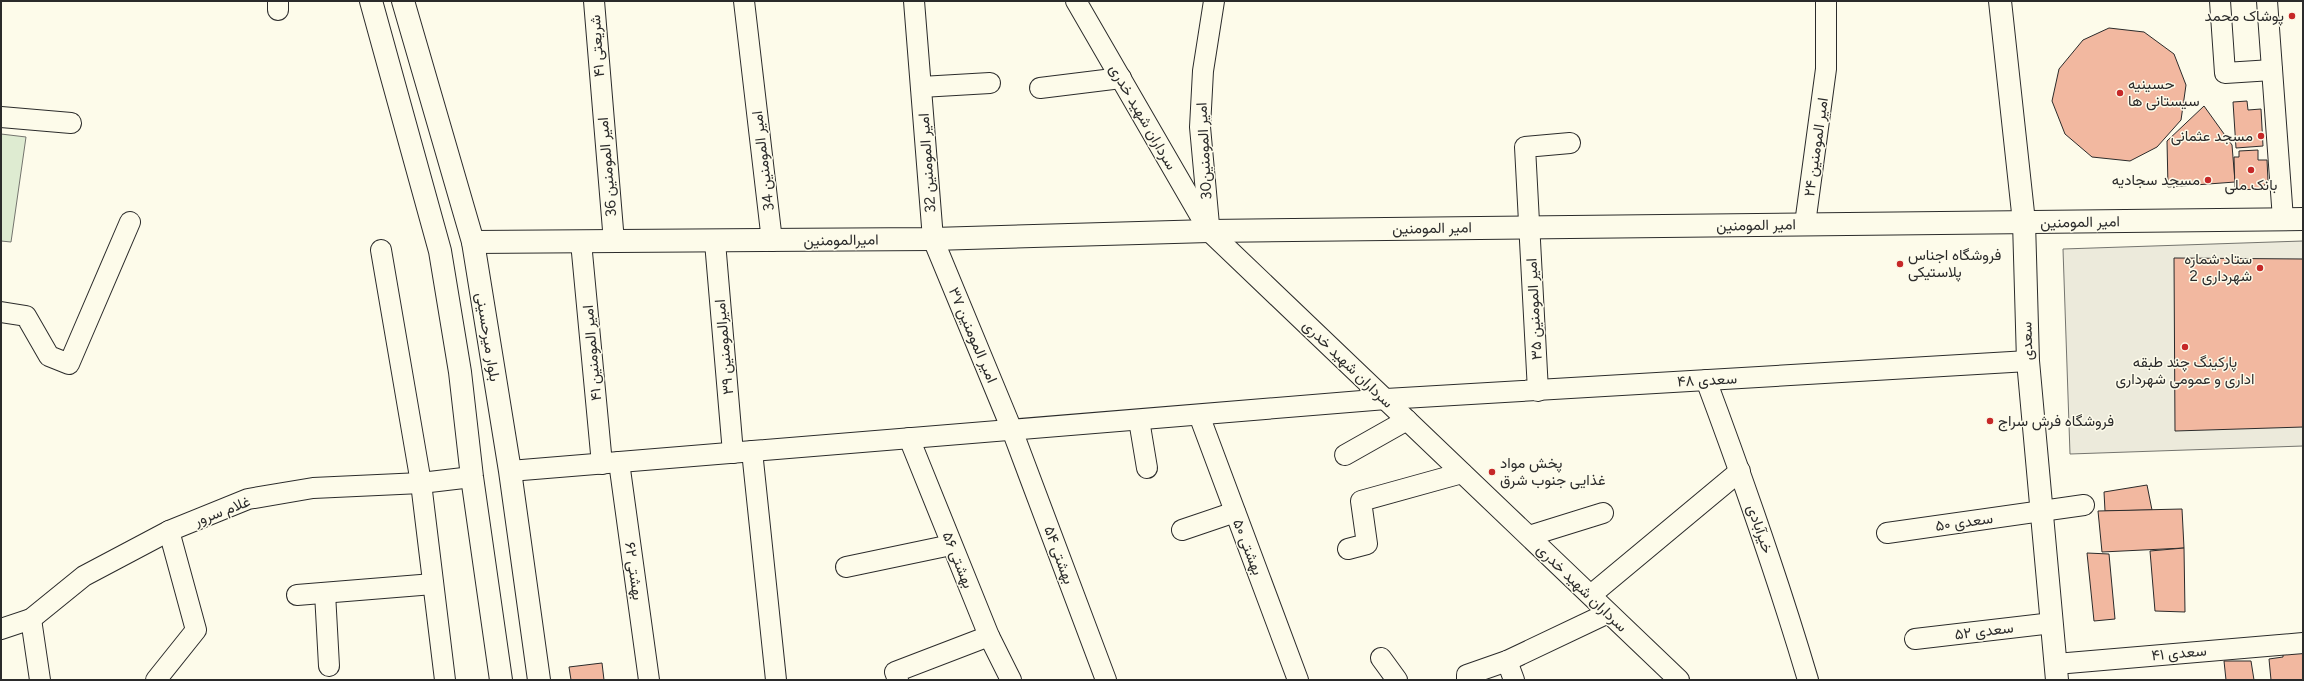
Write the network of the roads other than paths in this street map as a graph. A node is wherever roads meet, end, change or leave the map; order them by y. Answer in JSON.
{"nodes":[{"id":1,"x":371,"y":1,"type":"edge"},
{"id":2,"x":403,"y":1,"type":"edge"},
{"id":3,"x":594,"y":1,"type":"edge"},
{"id":4,"x":744,"y":1,"type":"edge"},
{"id":5,"x":914,"y":1,"type":"edge"},
{"id":6,"x":1076,"y":1,"type":"edge"},
{"id":7,"x":1214,"y":1,"type":"edge"},
{"id":8,"x":1826,"y":1,"type":"edge"},
{"id":9,"x":2000,"y":1,"type":"edge"},
{"id":10,"x":2220,"y":1,"type":"edge"},
{"id":11,"x":2267,"y":1,"type":"edge"},
{"id":12,"x":2272,"y":70,"type":"junction"},
{"id":13,"x":1121,"y":78,"type":"junction"},
{"id":14,"x":990,"y":83,"type":"dead end"},
{"id":15,"x":921,"y":87,"type":"junction"},
{"id":16,"x":1040,"y":88,"type":"dead end"},
{"id":17,"x":601,"y":91,"type":"joint"},
{"id":18,"x":1,"y":117,"type":"edge"},
{"id":19,"x":71,"y":123,"type":"dead end"},
{"id":20,"x":1570,"y":143,"type":"dead end"},
{"id":21,"x":2293,"y":219,"type":"edge"},
{"id":22,"x":130,"y":222,"type":"dead end"},
{"id":23,"x":2024,"y":222,"type":"junction"},
{"id":24,"x":1805,"y":224,"type":"junction"},
{"id":25,"x":1530,"y":227,"type":"junction"},
{"id":26,"x":1209,"y":231,"type":"junction"},
{"id":27,"x":933,"y":239,"type":"junction"},
{"id":28,"x":772,"y":241,"type":"junction"},
{"id":29,"x":473,"y":242,"type":"junction"},
{"id":30,"x":582,"y":242,"type":"junction"},
{"id":31,"x":614,"y":242,"type":"junction"},
{"id":32,"x":715,"y":242,"type":"junction"},
{"id":33,"x":381,"y":250,"type":"dead end"},
{"id":34,"x":1,"y":312,"type":"edge"},
{"id":35,"x":2028,"y":361,"type":"junction"},
{"id":36,"x":1706,"y":380,"type":"junction"},
{"id":37,"x":1538,"y":390,"type":"junction"},
{"id":38,"x":1386,"y":399,"type":"junction"},
{"id":39,"x":1199,"y":415,"type":"junction"},
{"id":40,"x":1139,"y":420,"type":"junction"},
{"id":41,"x":1407,"y":420,"type":"junction"},
{"id":42,"x":1012,"y":430,"type":"junction"},
{"id":43,"x":908,"y":438,"type":"junction"},
{"id":44,"x":742,"y":452,"type":"junction"},
{"id":45,"x":1345,"y":454,"type":"dead end"},
{"id":46,"x":611,"y":463,"type":"junction"},
{"id":47,"x":1147,"y":468,"type":"dead end"},
{"id":48,"x":510,"y":471,"type":"junction"},
{"id":49,"x":1740,"y":471,"type":"junction"},
{"id":50,"x":1462,"y":473,"type":"junction"},
{"id":51,"x":472,"y":477,"type":"junction"},
{"id":52,"x":421,"y":484,"type":"junction"},
{"id":53,"x":2084,"y":505,"type":"dead end"},
{"id":54,"x":2041,"y":510,"type":"junction"},
{"id":55,"x":1235,"y":512,"type":"junction"},
{"id":56,"x":1603,"y":513,"type":"dead end"},
{"id":57,"x":1182,"y":530,"type":"dead end"},
{"id":58,"x":169,"y":531,"type":"junction"},
{"id":59,"x":1887,"y":533,"type":"dead end"},
{"id":60,"x":1529,"y":536,"type":"junction"},
{"id":61,"x":951,"y":545,"type":"junction"},
{"id":62,"x":1348,"y":549,"type":"dead end"},
{"id":63,"x":846,"y":567,"type":"dead end"},
{"id":64,"x":433,"y":584,"type":"junction"},
{"id":65,"x":325,"y":593,"type":"junction"},
{"id":66,"x":297,"y":595,"type":"dead end"},
{"id":67,"x":1591,"y":595,"type":"junction"},
{"id":68,"x":1608,"y":613,"type":"junction"},
{"id":69,"x":31,"y":619,"type":"junction"},
{"id":70,"x":2052,"y":623,"type":"junction"},
{"id":71,"x":1,"y":630,"type":"edge"},
{"id":72,"x":989,"y":636,"type":"junction"},
{"id":73,"x":1915,"y":640,"type":"dead end"},
{"id":74,"x":2303,"y":643,"type":"edge"},
{"id":75,"x":1381,"y":658,"type":"dead end"},
{"id":76,"x":1507,"y":661,"type":"junction"},
{"id":77,"x":329,"y":666,"type":"dead end"},
{"id":78,"x":2057,"y":672,"type":"edge"},
{"id":79,"x":40,"y":680,"type":"edge"},
{"id":80,"x":156,"y":680,"type":"edge"},
{"id":81,"x":445,"y":680,"type":"edge"},
{"id":82,"x":502,"y":680,"type":"edge"},
{"id":83,"x":539,"y":680,"type":"edge"},
{"id":84,"x":649,"y":680,"type":"edge"},
{"id":85,"x":776,"y":680,"type":"edge"},
{"id":86,"x":898,"y":680,"type":"edge"},
{"id":87,"x":1011,"y":680,"type":"edge"},
{"id":88,"x":1106,"y":680,"type":"edge"},
{"id":89,"x":1298,"y":680,"type":"edge"},
{"id":90,"x":1397,"y":680,"type":"edge"},
{"id":91,"x":1467,"y":680,"type":"edge"},
{"id":92,"x":1514,"y":680,"type":"edge"},
{"id":93,"x":1679,"y":680,"type":"edge"},
{"id":94,"x":1808,"y":680,"type":"edge"}],
"edges":[{"from":1,"to":51,"type":"main road"},
{"from":2,"to":29,"type":"main road","name":"بلوار میرحسینی"},
{"from":3,"to":17,"type":"street","name":"شریعتی ۴۱"},
{"from":4,"to":28,"type":"street","name":"امیر المومنین 34"},
{"from":5,"to":15,"type":"street","name":"امیر المومنین 32"},
{"from":6,"to":13,"type":"street","name":"سرداران شهید خدری"},
{"from":7,"to":26,"type":"street","name":"امیر المومنین30"},
{"from":8,"to":24,"type":"street","name":"امیر المومنین ۲۴"},
{"from":9,"to":23,"type":"main road","name":"سعدی"},
{"from":10,"to":12,"type":"street"},
{"from":11,"to":12,"type":"street"},
{"from":12,"to":21,"type":"street"},
{"from":13,"to":16,"type":"street"},
{"from":13,"to":26,"type":"street","name":"سرداران شهید خدری"},
{"from":14,"to":15,"type":"street"},
{"from":15,"to":27,"type":"street","name":"امیر المومنین 32"},
{"from":17,"to":31,"type":"street","name":"امیر المومنین 36"},
{"from":18,"to":19,"type":"street"},
{"from":20,"to":25,"type":"street","name":"امیر المومنین ۳۵"},
{"from":21,"to":23,"type":"main road","name":"امیر المومنین"},
{"from":22,"to":34,"type":"street"},
{"from":23,"to":24,"type":"main road","name":"امیر المومنین"},
{"from":23,"to":35,"type":"main road","name":"سعدی"},
{"from":24,"to":25,"type":"main road","name":"امیر المومنین"},
{"from":25,"to":26,"type":"main road","name":"امیر المومنین"},
{"from":25,"to":37,"type":"street","name":"امیر المومنین ۳۵"},
{"from":26,"to":27,"type":"main road","name":"امیرالمومنین"},
{"from":26,"to":38,"type":"street","name":"سرداران شهید خدری"},
{"from":27,"to":28,"type":"main road","name":"امیرالمومنین"},
{"from":27,"to":42,"type":"street","name":"امیر المومنین ۳۷"},
{"from":28,"to":32,"type":"main road","name":"امیرالمومنین"},
{"from":29,"to":30,"type":"main road","name":"امیرالمومنین"},
{"from":29,"to":48,"type":"main road","name":"بلوار میرحسینی"},
{"from":30,"to":31,"type":"main road","name":"امیرالمومنین"},
{"from":30,"to":46,"type":"street","name":"امیر المومنین ۴۱"},
{"from":31,"to":32,"type":"main road","name":"امیرالمومنین"},
{"from":32,"to":44,"type":"street","name":"امیرالمومنین ۳۹"},
{"from":33,"to":52,"type":"street"},
{"from":35,"to":36,"type":"street","name":"سعدی ۴۸"},
{"from":35,"to":54,"type":"main road","name":"سعدی"},
{"from":36,"to":37,"type":"street","name":"سعدی ۴۸"},
{"from":36,"to":49,"type":"street","name":"خیرآبادی"},
{"from":37,"to":38,"type":"street","name":"سعدی ۴۸"},
{"from":38,"to":39,"type":"street","name":"سعدی ۴۸"},
{"from":38,"to":41,"type":"street","name":"سرداران شهید خدری"},
{"from":39,"to":40,"type":"street","name":"سعدی ۴۸"},
{"from":39,"to":55,"type":"street","name":"بهشتی ۵۰"},
{"from":40,"to":42,"type":"street","name":"سعدی ۴۸"},
{"from":40,"to":47,"type":"street"},
{"from":41,"to":45,"type":"street"},
{"from":41,"to":50,"type":"street","name":"سرداران شهید خدری"},
{"from":42,"to":43,"type":"street","name":"سعدی ۴۸"},
{"from":42,"to":88,"type":"street","name":"بهشتی ۵۴"},
{"from":43,"to":44,"type":"street","name":"سعدی ۴۸"},
{"from":43,"to":61,"type":"street","name":"بهشتی ۵۶"},
{"from":44,"to":46,"type":"street","name":"سعدی ۴۸"},
{"from":44,"to":85,"type":"street","name":"امیرالمومنین ۳۹"},
{"from":46,"to":48,"type":"street","name":"سعدی ۴۸"},
{"from":46,"to":84,"type":"street","name":"بهشتی ۶۲"},
{"from":48,"to":83,"type":"main road","name":"بلوار میرحسینی"},
{"from":49,"to":67,"type":"street"},
{"from":49,"to":94,"type":"street","name":"خیرآبادی"},
{"from":50,"to":60,"type":"street","name":"سرداران شهید خدری"},
{"from":50,"to":62,"type":"street"},
{"from":51,"to":52,"type":"street","name":"غلام سرور"},
{"from":51,"to":82,"type":"main road"},
{"from":52,"to":58,"type":"street","name":"غلام سرور"},
{"from":52,"to":64,"type":"street"},
{"from":53,"to":54,"type":"street","name":"سعدی ۵۰"},
{"from":54,"to":59,"type":"street","name":"سعدی ۵۰"},
{"from":54,"to":70,"type":"main road","name":"سعدی"},
{"from":55,"to":57,"type":"street"},
{"from":55,"to":89,"type":"street","name":"بهشتی ۵۰"},
{"from":56,"to":60,"type":"street"},
{"from":58,"to":69,"type":"street","name":"غلام سرور"},
{"from":58,"to":80,"type":"street"},
{"from":60,"to":67,"type":"street","name":"سرداران شهید خدری"},
{"from":61,"to":63,"type":"street"},
{"from":61,"to":72,"type":"street","name":"بهشتی ۵۶"},
{"from":64,"to":65,"type":"street"},
{"from":64,"to":81,"type":"street"},
{"from":65,"to":66,"type":"street"},
{"from":65,"to":77,"type":"street"},
{"from":67,"to":68,"type":"street","name":"سرداران شهید خدری"},
{"from":68,"to":76,"type":"street"},
{"from":68,"to":93,"type":"street","name":"سرداران شهید خدری"},
{"from":69,"to":71,"type":"street","name":"غلام سرور"},
{"from":69,"to":79,"type":"street"},
{"from":70,"to":73,"type":"street","name":"سعدی ۵۲"},
{"from":70,"to":78,"type":"main road","name":"سعدی"},
{"from":72,"to":86,"type":"street"},
{"from":72,"to":87,"type":"street","name":"بهشتی ۵۶"},
{"from":74,"to":78,"type":"street","name":"سعدی ۴۱"},
{"from":75,"to":90,"type":"street"},
{"from":76,"to":91,"type":"street"},
{"from":76,"to":92,"type":"street"}]}
